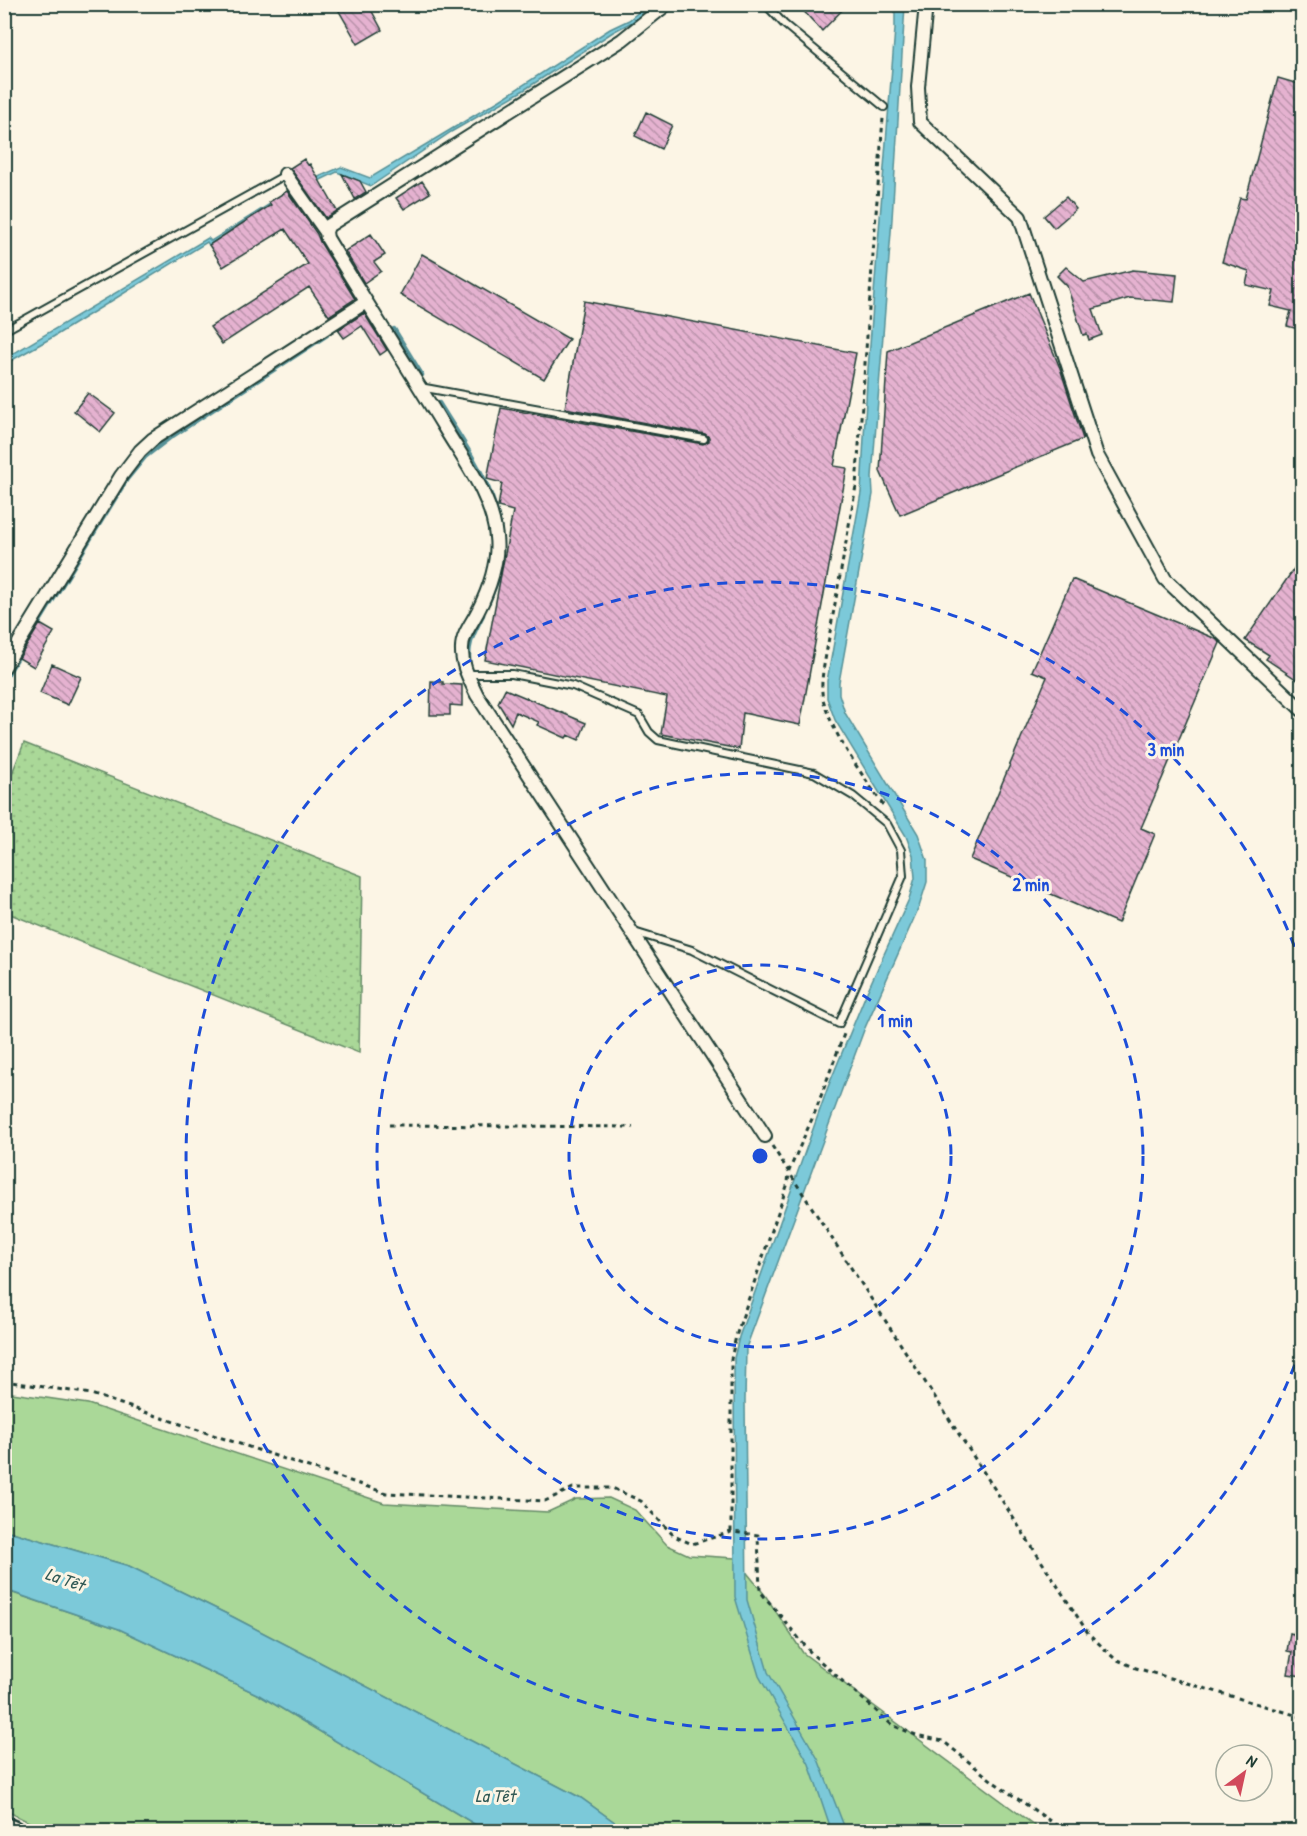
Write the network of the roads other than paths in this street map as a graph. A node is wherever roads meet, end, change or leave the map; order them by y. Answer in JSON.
{"nodes":[{"id":1,"x":667,"y":4,"type":"edge"},
{"id":2,"x":765,"y":4,"type":"edge"},
{"id":3,"x":926,"y":4,"type":"edge"},
{"id":4,"x":884,"y":107,"type":"road end"},
{"id":5,"x":285,"y":174,"type":"joint"},
{"id":6,"x":326,"y":232,"type":"junction"},
{"id":7,"x":366,"y":302,"type":"junction"},
{"id":8,"x":4,"y":331,"type":"edge"},
{"id":9,"x":420,"y":387,"type":"junction"},
{"id":10,"x":704,"y":439,"type":"dead end"},
{"id":11,"x":4,"y":667,"type":"edge"},
{"id":12,"x":467,"y":674,"type":"junction"},
{"id":13,"x":1302,"y":710,"type":"edge"},
{"id":14,"x":632,"y":932,"type":"junction"},
{"id":15,"x":765,"y":1136,"type":"road end"},
{"id":16,"x":4,"y":1828,"type":"edge"},
{"id":17,"x":13,"y":1832,"type":"edge"}],
"edges":[{"from":1,"to":6,"type":"street"},
{"from":2,"to":4,"type":"lane"},
{"from":3,"to":13,"type":"street"},
{"from":5,"to":6,"type":"street"},
{"from":5,"to":8,"type":"lane"},
{"from":6,"to":7,"type":"street"},
{"from":7,"to":9,"type":"street"},
{"from":7,"to":11,"type":"street"},
{"from":9,"to":10,"type":"lane"},
{"from":9,"to":12,"type":"street"},
{"from":12,"to":14,"type":"street"},
{"from":12,"to":14,"type":"lane"},
{"from":14,"to":15,"type":"street"},
{"from":16,"to":17,"type":"highway"}]}
